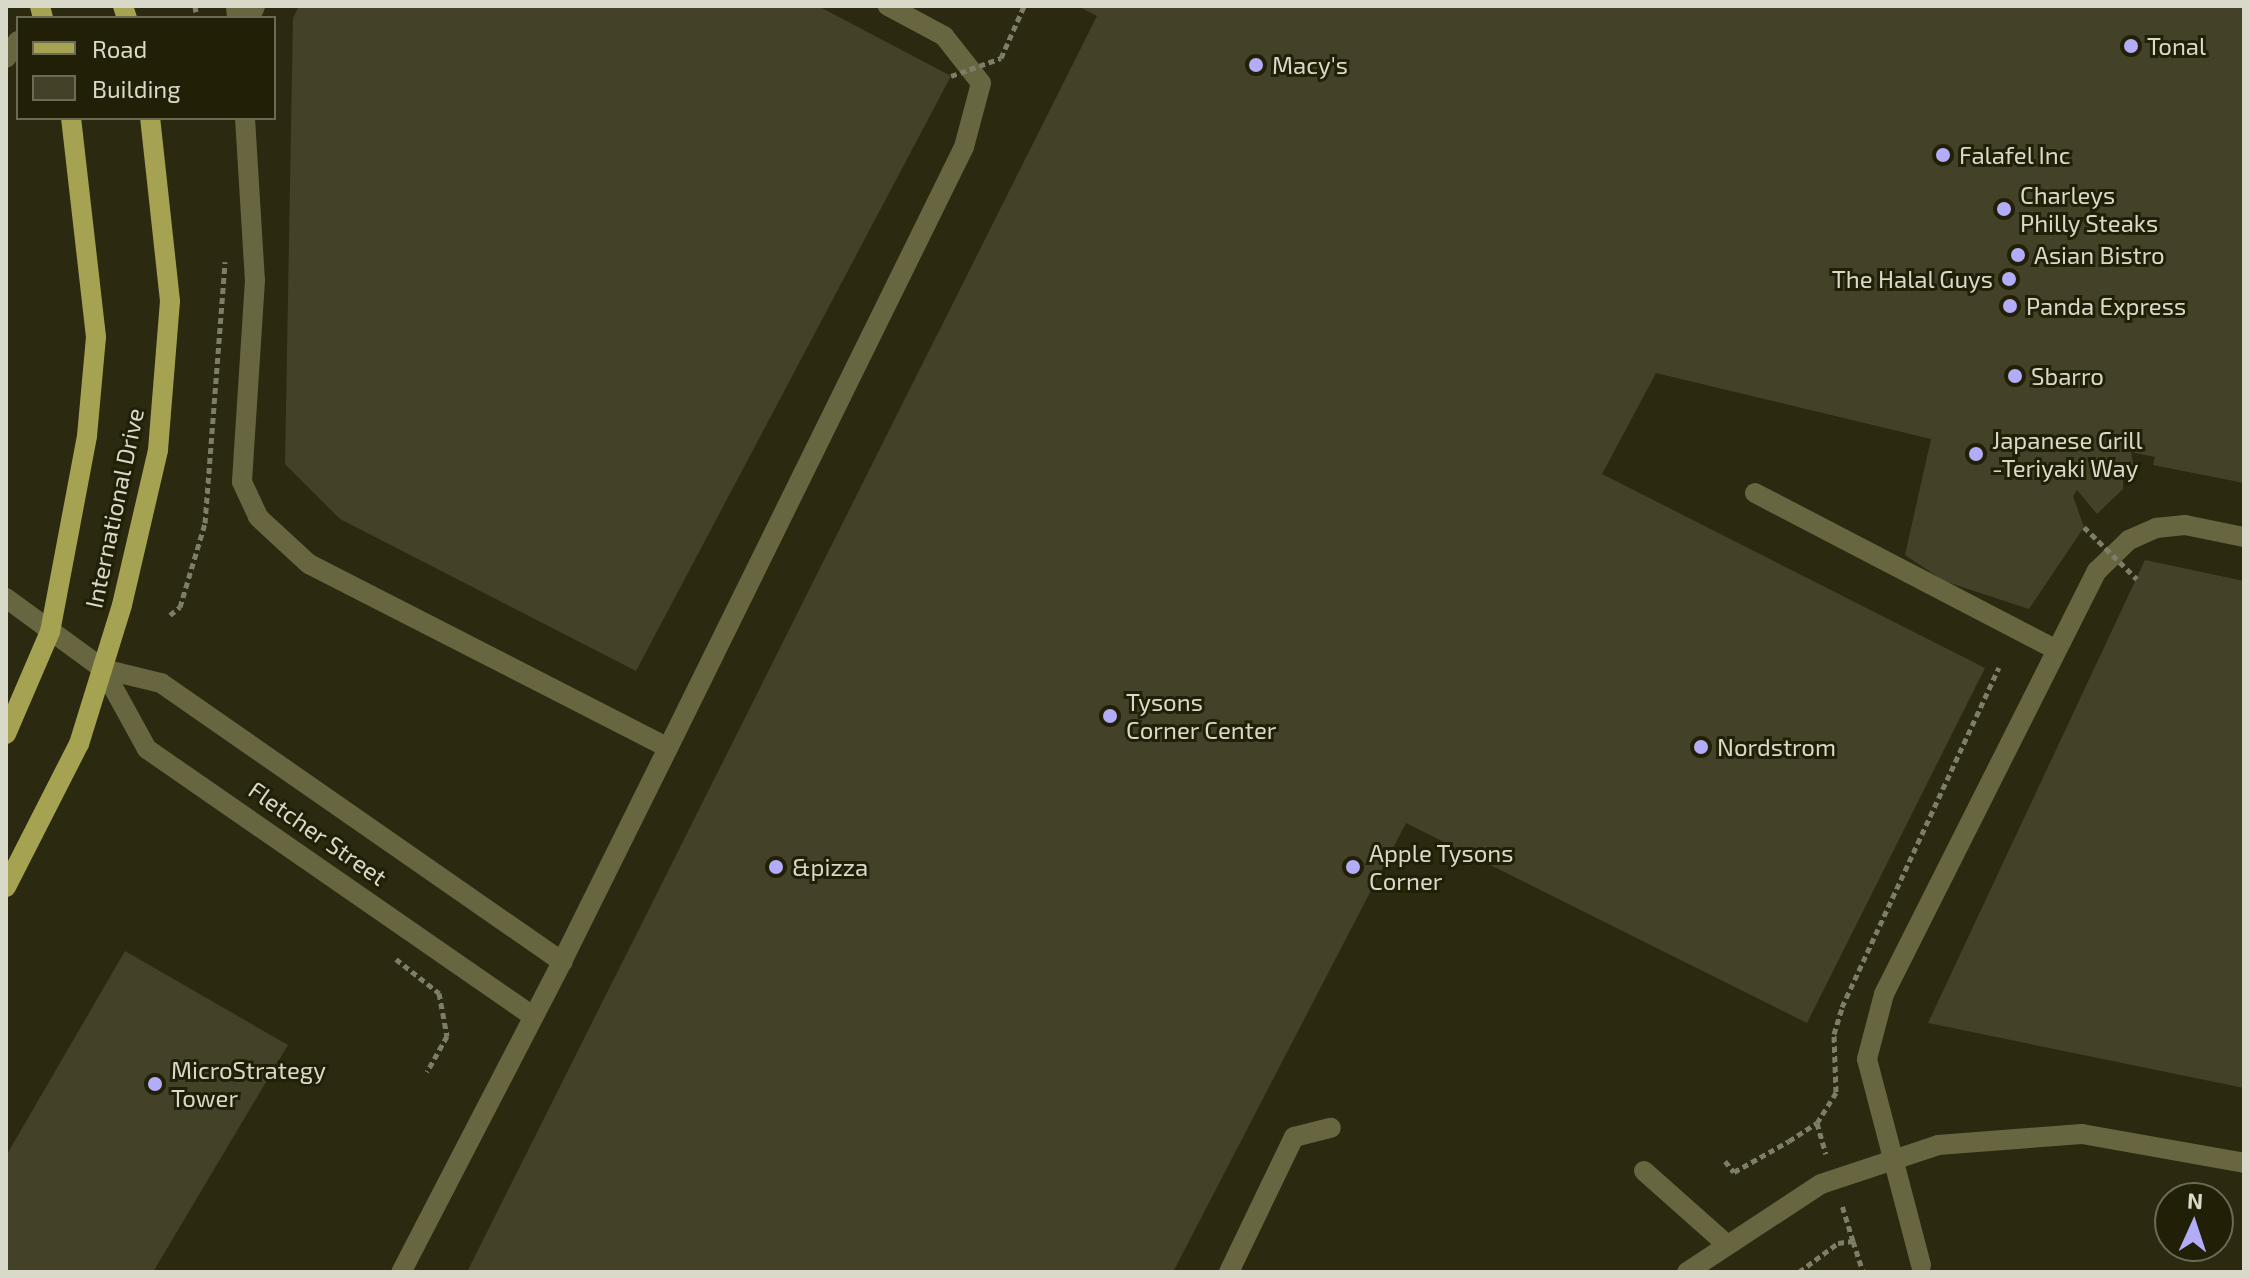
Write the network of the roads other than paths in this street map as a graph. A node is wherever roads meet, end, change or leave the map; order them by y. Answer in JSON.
{"nodes":[{"id":1,"x":888,"y":6,"type":"edge"},
{"id":2,"x":71,"y":120,"type":"edge"},
{"id":3,"x":150,"y":120,"type":"edge"},
{"id":4,"x":245,"y":120,"type":"edge"},
{"id":5,"x":1755,"y":493,"type":"dead end"},
{"id":6,"x":2244,"y":537,"type":"edge"},
{"id":7,"x":6,"y":598,"type":"edge"},
{"id":8,"x":50,"y":632,"type":"junction"},
{"id":9,"x":2057,"y":650,"type":"junction"},
{"id":10,"x":103,"y":669,"type":"junction"},
{"id":11,"x":6,"y":734,"type":"edge"},
{"id":12,"x":668,"y":748,"type":"junction"},
{"id":13,"x":6,"y":887,"type":"edge"},
{"id":14,"x":562,"y":962,"type":"junction"},
{"id":15,"x":532,"y":1016,"type":"junction"},
{"id":16,"x":1331,"y":1128,"type":"dead end"},
{"id":17,"x":1892,"y":1155,"type":"junction"},
{"id":18,"x":2244,"y":1163,"type":"edge"},
{"id":19,"x":1644,"y":1171,"type":"dead end"},
{"id":20,"x":1725,"y":1243,"type":"junction"},
{"id":21,"x":1921,"y":1265,"type":"dead end"},
{"id":22,"x":401,"y":1272,"type":"edge"},
{"id":23,"x":1229,"y":1272,"type":"edge"},
{"id":24,"x":1687,"y":1272,"type":"edge"}],
"edges":[{"from":1,"to":12,"type":"street"},
{"from":2,"to":8,"type":"main road","name":"International Drive"},
{"from":3,"to":10,"type":"main road","name":"International Drive"},
{"from":4,"to":12,"type":"street"},
{"from":5,"to":9,"type":"street"},
{"from":6,"to":9,"type":"street"},
{"from":7,"to":8,"type":"street","name":"Fletcher Street"},
{"from":8,"to":10,"type":"street","name":"Fletcher Street"},
{"from":8,"to":11,"type":"main road","name":"International Drive"},
{"from":9,"to":17,"type":"street"},
{"from":10,"to":13,"type":"main road","name":"International Drive"},
{"from":10,"to":14,"type":"street","name":"Fletcher Street"},
{"from":10,"to":15,"type":"street","name":"Fletcher Street"},
{"from":12,"to":14,"type":"street"},
{"from":14,"to":15,"type":"street"},
{"from":15,"to":22,"type":"street"},
{"from":16,"to":23,"type":"street"},
{"from":17,"to":18,"type":"street"},
{"from":17,"to":20,"type":"street"},
{"from":17,"to":21,"type":"street"},
{"from":19,"to":20,"type":"street"},
{"from":20,"to":24,"type":"street"}]}
